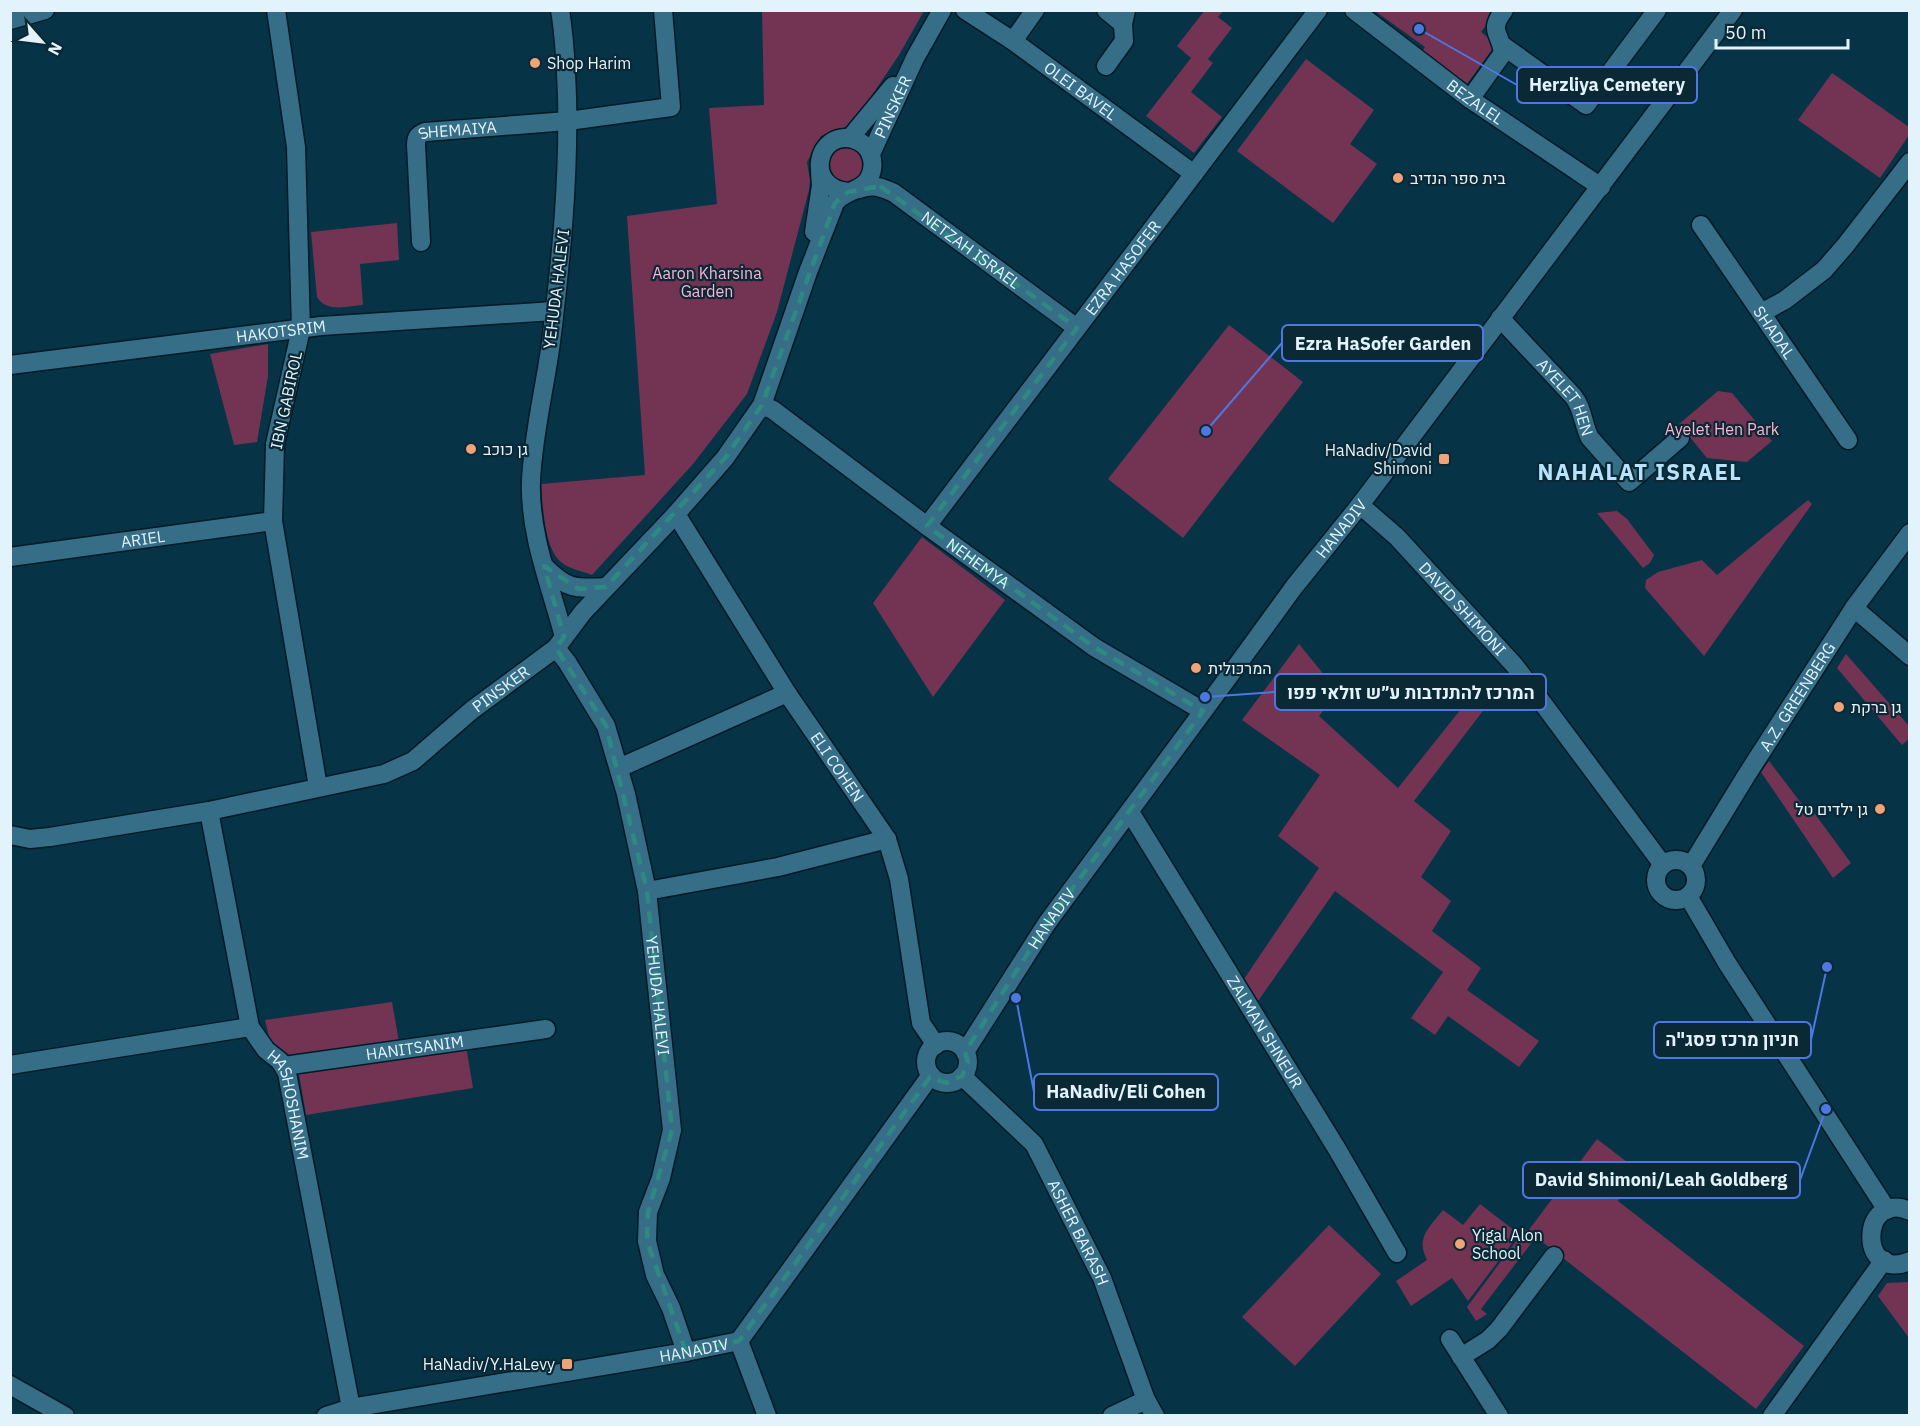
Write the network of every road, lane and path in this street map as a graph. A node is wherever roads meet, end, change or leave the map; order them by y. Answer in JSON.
{"nodes":[{"id":1,"x":45,"y":10,"type":"edge"},
{"id":2,"x":276,"y":10,"type":"edge"},
{"id":3,"x":560,"y":10,"type":"edge"},
{"id":4,"x":663,"y":10,"type":"edge"},
{"id":5,"x":942,"y":10,"type":"edge"},
{"id":6,"x":965,"y":10,"type":"edge"},
{"id":7,"x":1035,"y":10,"type":"edge"},
{"id":8,"x":1106,"y":10,"type":"edge"},
{"id":9,"x":1318,"y":10,"type":"edge"},
{"id":10,"x":1354,"y":10,"type":"edge"},
{"id":11,"x":1504,"y":10,"type":"edge"},
{"id":12,"x":1657,"y":10,"type":"edge"},
{"id":13,"x":1733,"y":12,"type":"edge"},
{"id":14,"x":1124,"y":17,"type":"edge"},
{"id":15,"x":10,"y":20,"type":"edge"},
{"id":16,"x":1013,"y":40,"type":"junction"},
{"id":17,"x":1502,"y":45,"type":"junction"},
{"id":18,"x":915,"y":58,"type":"junction"},
{"id":19,"x":1106,"y":66,"type":"dead end"},
{"id":20,"x":1470,"y":99,"type":"junction"},
{"id":21,"x":567,"y":121,"type":"junction"},
{"id":22,"x":850,"y":138,"type":"junction"},
{"id":23,"x":871,"y":154,"type":"junction"},
{"id":24,"x":1910,"y":162,"type":"edge"},
{"id":25,"x":820,"y":173,"type":"junction"},
{"id":26,"x":1194,"y":174,"type":"junction"},
{"id":27,"x":1601,"y":187,"type":"junction"},
{"id":28,"x":853,"y":190,"type":"junction"},
{"id":29,"x":1701,"y":225,"type":"dead end"},
{"id":30,"x":421,"y":242,"type":"dead end"},
{"id":31,"x":808,"y":273,"type":"junction"},
{"id":32,"x":554,"y":311,"type":"junction"},
{"id":33,"x":1761,"y":313,"type":"junction"},
{"id":34,"x":1500,"y":318,"type":"junction"},
{"id":35,"x":1077,"y":328,"type":"junction"},
{"id":36,"x":301,"y":329,"type":"junction"},
{"id":37,"x":10,"y":365,"type":"edge"},
{"id":38,"x":762,"y":405,"type":"junction"},
{"id":39,"x":1680,"y":438,"type":"dead end"},
{"id":40,"x":1848,"y":440,"type":"dead end"},
{"id":41,"x":1360,"y":506,"type":"junction"},
{"id":42,"x":676,"y":514,"type":"junction"},
{"id":43,"x":273,"y":521,"type":"junction"},
{"id":44,"x":927,"y":526,"type":"junction"},
{"id":45,"x":1910,"y":533,"type":"edge"},
{"id":46,"x":10,"y":557,"type":"edge"},
{"id":47,"x":544,"y":566,"type":"junction"},
{"id":48,"x":606,"y":587,"type":"junction"},
{"id":49,"x":1854,"y":608,"type":"junction"},
{"id":50,"x":560,"y":642,"type":"junction"},
{"id":51,"x":1910,"y":656,"type":"edge"},
{"id":52,"x":787,"y":693,"type":"junction"},
{"id":53,"x":1203,"y":711,"type":"junction"},
{"id":54,"x":619,"y":768,"type":"junction"},
{"id":55,"x":318,"y":787,"type":"junction"},
{"id":56,"x":209,"y":811,"type":"junction"},
{"id":57,"x":1130,"y":812,"type":"junction"},
{"id":58,"x":10,"y":835,"type":"edge"},
{"id":59,"x":30,"y":839,"type":"junction"},
{"id":60,"x":887,"y":839,"type":"junction"},
{"id":61,"x":10,"y":843,"type":"edge"},
{"id":62,"x":1663,"y":865,"type":"junction"},
{"id":63,"x":1691,"y":866,"type":"junction"},
{"id":64,"x":647,"y":891,"type":"junction"},
{"id":65,"x":1689,"y":896,"type":"junction"},
{"id":66,"x":250,"y":1027,"type":"junction"},
{"id":67,"x":546,"y":1029,"type":"dead end"},
{"id":68,"x":936,"y":1045,"type":"junction"},
{"id":69,"x":965,"y":1052,"type":"junction"},
{"id":70,"x":10,"y":1065,"type":"edge"},
{"id":71,"x":286,"y":1074,"type":"junction"},
{"id":72,"x":931,"y":1075,"type":"junction"},
{"id":73,"x":962,"y":1076,"type":"junction"},
{"id":74,"x":1887,"y":1210,"type":"junction"},
{"id":75,"x":1910,"y":1211,"type":"edge"},
{"id":76,"x":1397,"y":1253,"type":"dead end"},
{"id":77,"x":1554,"y":1256,"type":"dead end"},
{"id":78,"x":1884,"y":1260,"type":"junction"},
{"id":79,"x":1910,"y":1261,"type":"edge"},
{"id":80,"x":1449,"y":1339,"type":"dead end"},
{"id":81,"x":739,"y":1341,"type":"junction"},
{"id":82,"x":686,"y":1352,"type":"junction"},
{"id":83,"x":1461,"y":1357,"type":"junction"},
{"id":84,"x":10,"y":1384,"type":"edge"},
{"id":85,"x":351,"y":1408,"type":"junction"},
{"id":86,"x":1150,"y":1408,"type":"edge"},
{"id":87,"x":65,"y":1416,"type":"edge"},
{"id":88,"x":326,"y":1416,"type":"edge"},
{"id":89,"x":767,"y":1416,"type":"edge"},
{"id":90,"x":1112,"y":1416,"type":"edge"},
{"id":91,"x":1499,"y":1416,"type":"edge"},
{"id":92,"x":1772,"y":1416,"type":"edge"}],
"edges":[{"from":1,"to":15,"type":"street"},
{"from":2,"to":36,"type":"street","name":"IBN GABIROL"},
{"from":3,"to":21,"type":"street","name":"YEHUDA HALEVI"},
{"from":4,"to":21,"type":"street"},
{"from":5,"to":18,"type":"street","name":"PINSKER"},
{"from":6,"to":16,"type":"street","name":"OLEI BAVEL"},
{"from":7,"to":16,"type":"street"},
{"from":8,"to":14,"type":"street"},
{"from":9,"to":26,"type":"street","name":"EZRA HASOFER"},
{"from":10,"to":20,"type":"street","name":"BEZALEL"},
{"from":11,"to":17,"type":"street"},
{"from":12,"to":17,"type":"street"},
{"from":13,"to":27,"type":"street","name":"HANADIV"},
{"from":14,"to":19,"type":"street"},
{"from":16,"to":26,"type":"street","name":"OLEI BAVEL"},
{"from":17,"to":20,"type":"street"},
{"from":18,"to":22,"type":"street","name":"PINSKER"},
{"from":18,"to":23,"type":"street","name":"PINSKER"},
{"from":20,"to":27,"type":"street","name":"BEZALEL"},
{"from":21,"to":30,"type":"street","name":"SHEMAIYA"},
{"from":21,"to":32,"type":"street","name":"YEHUDA HALEVI"},
{"from":22,"to":23,"type":"street"},
{"from":22,"to":25,"type":"street"},
{"from":23,"to":28,"type":"street"},
{"from":24,"to":33,"type":"street"},
{"from":25,"to":28,"type":"street"},
{"from":25,"to":31,"type":"street","name":"PINSKER"},
{"from":26,"to":35,"type":"street","name":"EZRA HASOFER"},
{"from":27,"to":34,"type":"street","name":"HANADIV"},
{"from":28,"to":31,"type":"street","name":"PINSKER"},
{"from":28,"to":35,"type":"street","name":"NETZAH ISRAEL"},
{"from":29,"to":33,"type":"street","name":"SHADAL"},
{"from":31,"to":38,"type":"street","name":"PINSKER"},
{"from":32,"to":36,"type":"street","name":"HAKOTSRIM"},
{"from":32,"to":47,"type":"street","name":"YEHUDA HALEVI"},
{"from":33,"to":40,"type":"street","name":"SHADAL"},
{"from":34,"to":39,"type":"street","name":"AYELET HEN"},
{"from":34,"to":41,"type":"street","name":"HANADIV"},
{"from":35,"to":44,"type":"street","name":"EZRA HASOFER"},
{"from":36,"to":37,"type":"street","name":"HAKOTSRIM"},
{"from":36,"to":43,"type":"street","name":"IBN GABIROL"},
{"from":38,"to":42,"type":"street","name":"PINSKER"},
{"from":38,"to":44,"type":"street","name":"NEHEMYA"},
{"from":41,"to":53,"type":"street","name":"HANADIV"},
{"from":41,"to":62,"type":"street","name":"DAVID SHIMONI"},
{"from":42,"to":48,"type":"street","name":"PINSKER"},
{"from":42,"to":52,"type":"street","name":"ELI COHEN"},
{"from":43,"to":46,"type":"street","name":"ARIEL"},
{"from":43,"to":55,"type":"street","name":"IBN GABIROL"},
{"from":44,"to":53,"type":"street","name":"NEHEMYA"},
{"from":45,"to":49,"type":"street","name":"A.Z. GREENBERG"},
{"from":47,"to":48,"type":"street"},
{"from":47,"to":50,"type":"street","name":"YEHUDA HALEVI"},
{"from":48,"to":50,"type":"street","name":"PINSKER"},
{"from":49,"to":51,"type":"street"},
{"from":49,"to":63,"type":"street","name":"A.Z. GREENBERG"},
{"from":50,"to":54,"type":"street","name":"YEHUDA HALEVI"},
{"from":50,"to":55,"type":"street","name":"PINSKER"},
{"from":52,"to":54,"type":"street"},
{"from":52,"to":60,"type":"street","name":"ELI COHEN"},
{"from":53,"to":57,"type":"street","name":"HANADIV"},
{"from":54,"to":64,"type":"street","name":"YEHUDA HALEVI"},
{"from":55,"to":56,"type":"street","name":"PINSKER"},
{"from":56,"to":59,"type":"street","name":"PINSKER"},
{"from":56,"to":66,"type":"street","name":"HASHOSHANIM"},
{"from":57,"to":69,"type":"street","name":"HANADIV"},
{"from":57,"to":76,"type":"street","name":"ZALMAN SHNEUR"},
{"from":58,"to":59,"type":"street","name":"PINSKER"},
{"from":59,"to":61,"type":"street"},
{"from":60,"to":64,"type":"street"},
{"from":60,"to":68,"type":"street","name":"ELI COHEN"},
{"from":62,"to":63,"type":"street"},
{"from":62,"to":65,"type":"street"},
{"from":63,"to":65,"type":"street"},
{"from":64,"to":82,"type":"street","name":"YEHUDA HALEVI"},
{"from":65,"to":74,"type":"street"},
{"from":66,"to":70,"type":"street"},
{"from":66,"to":71,"type":"street","name":"HASHOSHANIM"},
{"from":67,"to":71,"type":"street","name":"HANITSANIM"},
{"from":68,"to":69,"type":"street"},
{"from":68,"to":72,"type":"street"},
{"from":69,"to":73,"type":"street"},
{"from":71,"to":85,"type":"street","name":"HASHOSHANIM"},
{"from":72,"to":73,"type":"street"},
{"from":72,"to":81,"type":"street","name":"HANADIV"},
{"from":73,"to":86,"type":"street","name":"ASHER BARASH"},
{"from":74,"to":75,"type":"street"},
{"from":74,"to":78,"type":"street"},
{"from":77,"to":83,"type":"street"},
{"from":78,"to":79,"type":"street"},
{"from":78,"to":92,"type":"street"},
{"from":80,"to":83,"type":"street"},
{"from":81,"to":82,"type":"street","name":"HANADIV"},
{"from":81,"to":89,"type":"street"},
{"from":82,"to":85,"type":"street","name":"HANADIV"},
{"from":83,"to":91,"type":"street"},
{"from":84,"to":87,"type":"street"},
{"from":85,"to":88,"type":"street","name":"HANADIV"},
{"from":86,"to":90,"type":"street"}]}
